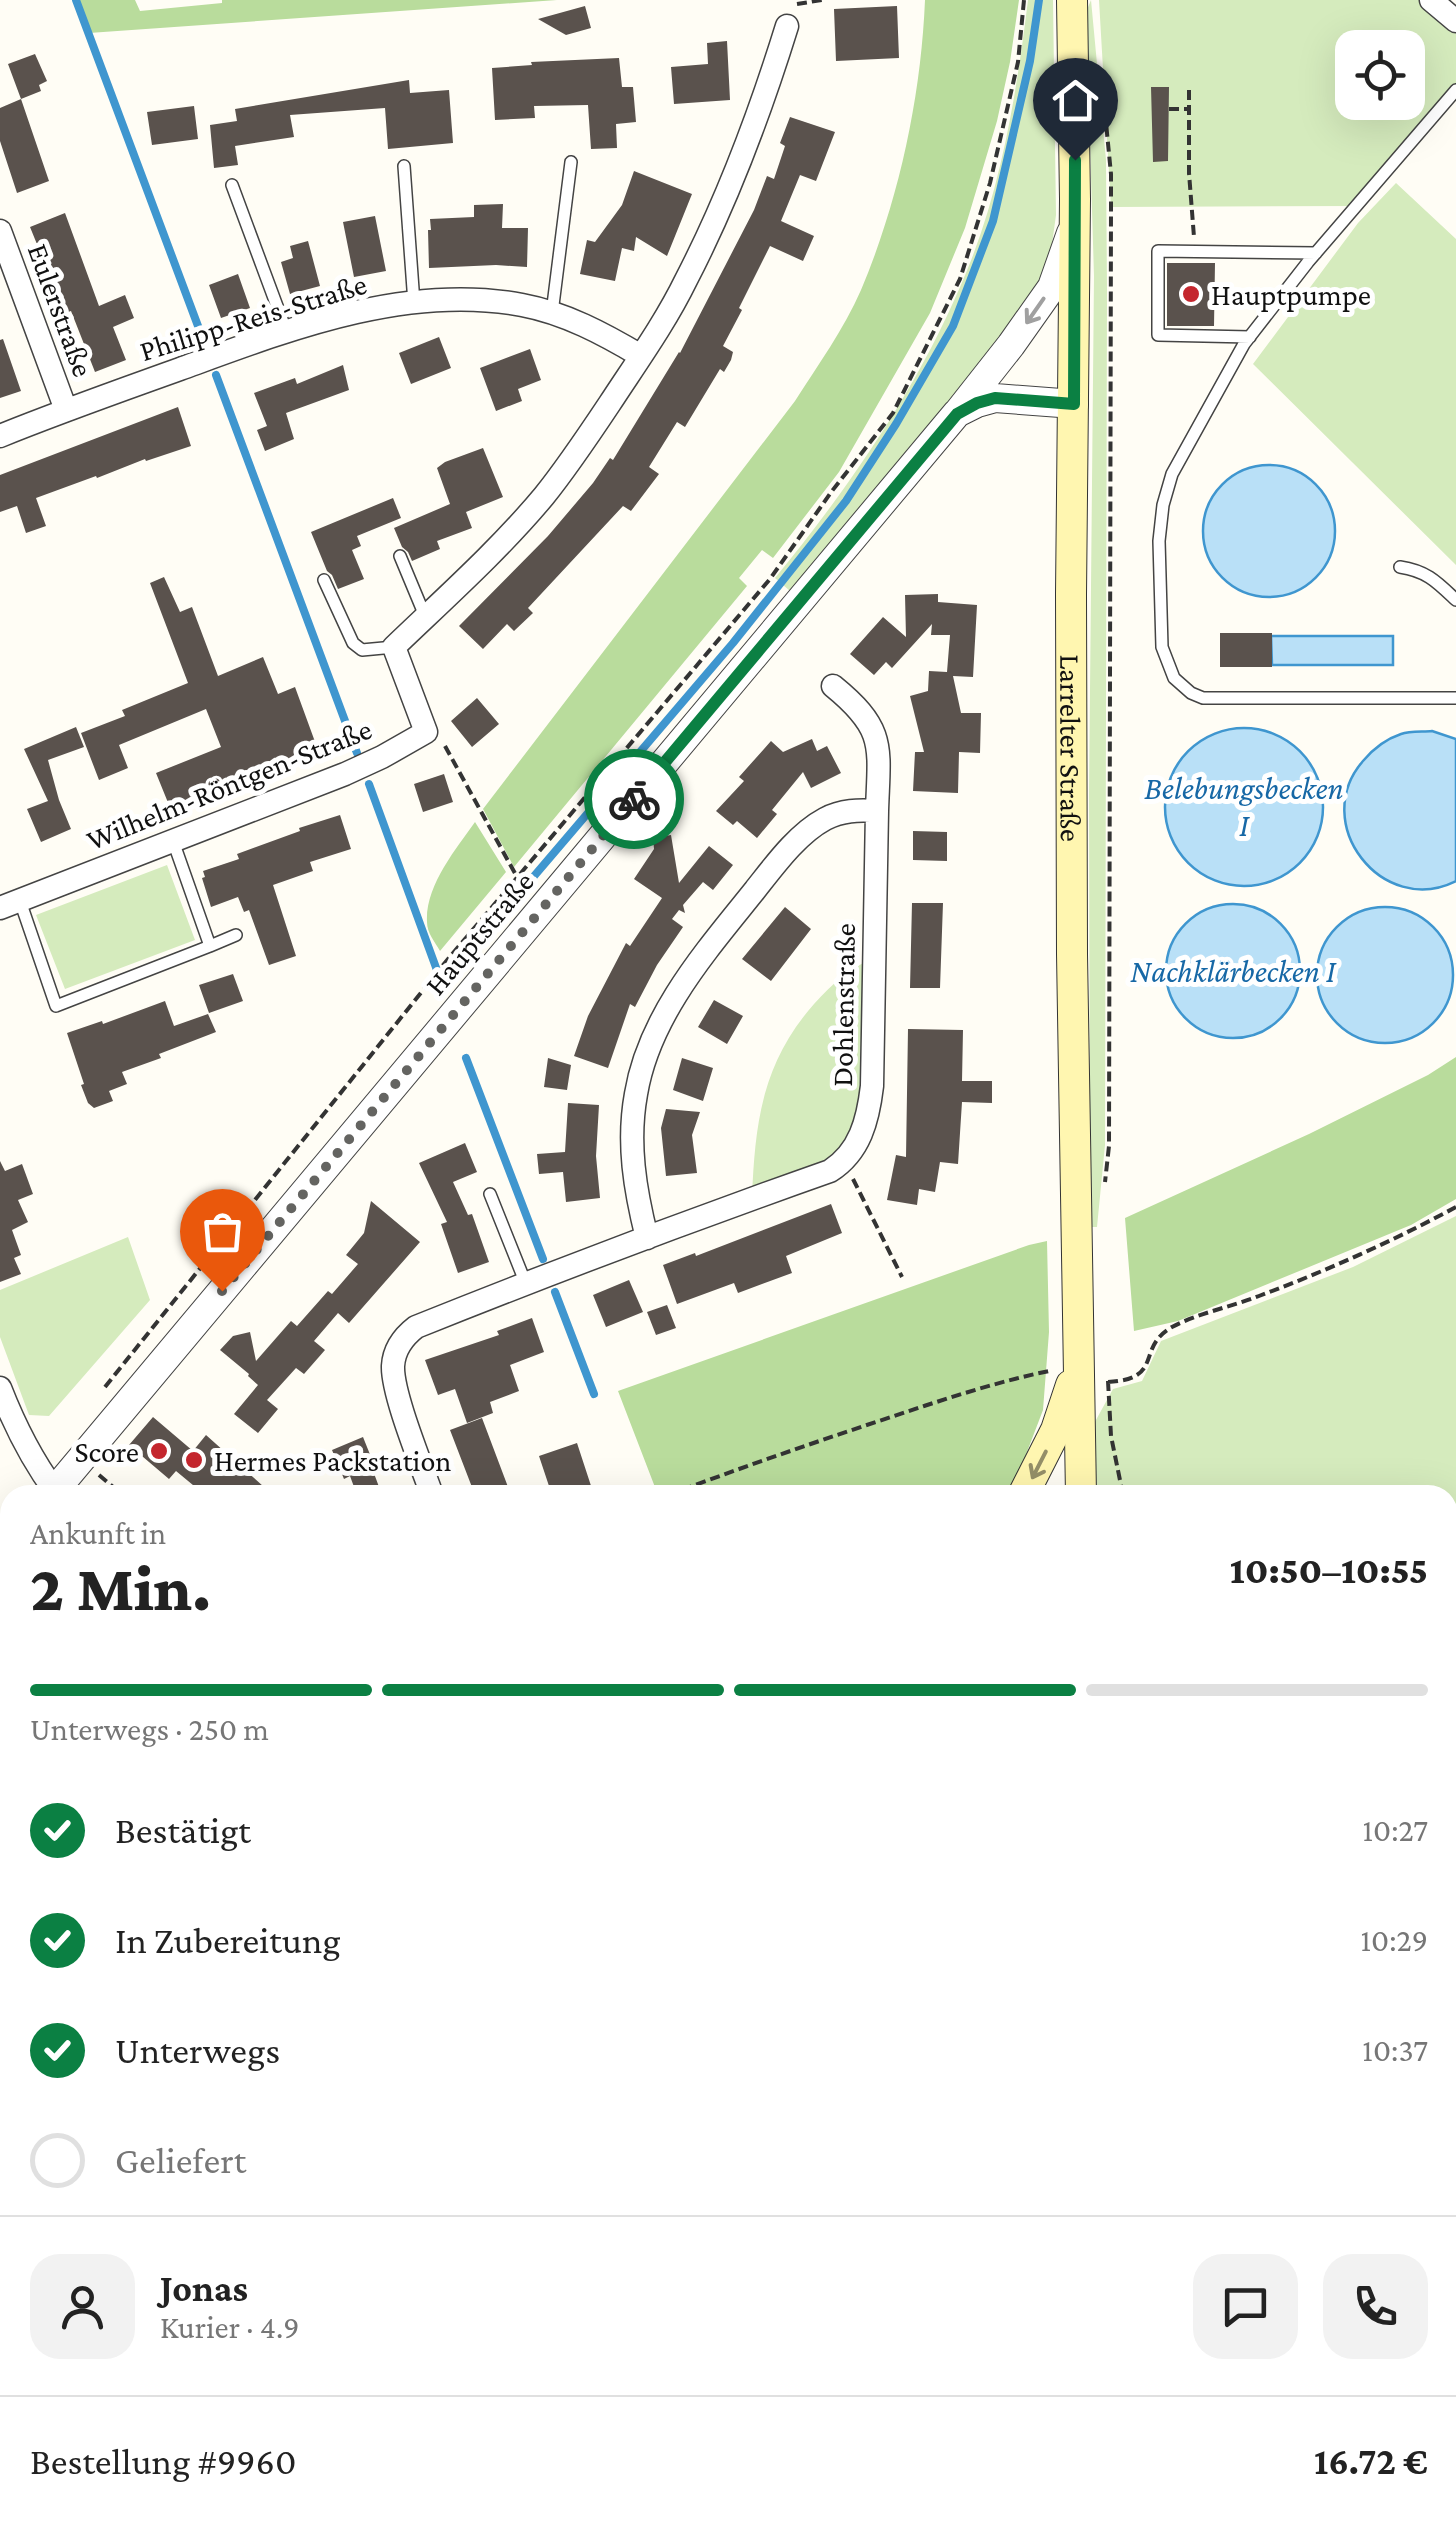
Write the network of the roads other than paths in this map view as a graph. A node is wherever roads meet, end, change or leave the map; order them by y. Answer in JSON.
{"nodes":[{"id":1,"x":1072,"y":0,"type":"edge"},
{"id":2,"x":1431,"y":0,"type":"edge"},
{"id":3,"x":1456,"y":21,"type":"edge"},
{"id":4,"x":787,"y":26,"type":"dead end"},
{"id":5,"x":1456,"y":90,"type":"edge"},
{"id":6,"x":571,"y":162,"type":"dead end"},
{"id":7,"x":404,"y":166,"type":"dead end"},
{"id":8,"x":232,"y":185,"type":"dead end"},
{"id":9,"x":1075,"y":222,"type":"junction"},
{"id":10,"x":0,"y":231,"type":"edge"},
{"id":11,"x":1316,"y":253,"type":"junction"},
{"id":12,"x":414,"y":303,"type":"junction"},
{"id":13,"x":552,"y":313,"type":"junction"},
{"id":14,"x":287,"y":332,"type":"junction"},
{"id":15,"x":1250,"y":337,"type":"junction"},
{"id":16,"x":641,"y":356,"type":"junction"},
{"id":17,"x":1074,"y":404,"type":"junction"},
{"id":18,"x":66,"y":410,"type":"junction"},
{"id":19,"x":957,"y":414,"type":"junction"},
{"id":20,"x":0,"y":436,"type":"edge"},
{"id":21,"x":400,"y":556,"type":"dead end"},
{"id":22,"x":1400,"y":567,"type":"dead end"},
{"id":23,"x":324,"y":580,"type":"dead end"},
{"id":24,"x":1456,"y":600,"type":"edge"},
{"id":25,"x":425,"y":616,"type":"junction"},
{"id":26,"x":394,"y":647,"type":"junction"},
{"id":27,"x":833,"y":686,"type":"dead end"},
{"id":28,"x":1456,"y":698,"type":"edge"},
{"id":29,"x":877,"y":811,"type":"junction"},
{"id":30,"x":173,"y":841,"type":"junction"},
{"id":31,"x":10,"y":904,"type":"edge"},
{"id":32,"x":236,"y":936,"type":"dead end"},
{"id":33,"x":210,"y":946,"type":"junction"},
{"id":34,"x":490,"y":1194,"type":"dead end"},
{"id":35,"x":647,"y":1238,"type":"junction"},
{"id":36,"x":526,"y":1284,"type":"junction"},
{"id":37,"x":1078,"y":1368,"type":"junction"},
{"id":38,"x":0,"y":1388,"type":"edge"},
{"id":39,"x":49,"y":1485,"type":"edge"},
{"id":40,"x":60,"y":1485,"type":"edge"},
{"id":41,"x":429,"y":1485,"type":"edge"},
{"id":42,"x":1028,"y":1485,"type":"edge"},
{"id":43,"x":1081,"y":1485,"type":"edge"}],
"edges":[{"from":1,"to":9,"type":"main road","name":"Larrelter Straße"},
{"from":2,"to":3,"type":"street"},
{"from":4,"to":16,"type":"street"},
{"from":5,"to":11,"type":"lane"},
{"from":6,"to":13,"type":"lane"},
{"from":7,"to":12,"type":"lane"},
{"from":8,"to":14,"type":"lane"},
{"from":9,"to":17,"type":"main road","name":"Larrelter Straße"},
{"from":9,"to":19,"type":"street","name":"Hauptstraße","one_way":true},
{"from":10,"to":18,"type":"street","name":"Eulerstraße"},
{"from":11,"to":15,"type":"lane"},
{"from":11,"to":15,"type":"lane"},
{"from":12,"to":13,"type":"street","name":"Philipp-Reis-Straße"},
{"from":12,"to":14,"type":"street","name":"Philipp-Reis-Straße"},
{"from":13,"to":16,"type":"street","name":"Philipp-Reis-Straße"},
{"from":14,"to":18,"type":"street","name":"Philipp-Reis-Straße"},
{"from":15,"to":28,"type":"lane"},
{"from":16,"to":25,"type":"street"},
{"from":17,"to":19,"type":"street"},
{"from":17,"to":37,"type":"main road","name":"Larrelter Straße"},
{"from":18,"to":20,"type":"street","name":"Philipp-Reis-Straße"},
{"from":19,"to":40,"type":"street","name":"Hauptstraße"},
{"from":21,"to":25,"type":"lane"},
{"from":22,"to":24,"type":"lane"},
{"from":23,"to":26,"type":"lane"},
{"from":25,"to":26,"type":"street"},
{"from":26,"to":30,"type":"street","name":"Wilhelm-Röntgen-Straße"},
{"from":27,"to":29,"type":"street","name":"Dohlenstraße"},
{"from":29,"to":35,"type":"street"},
{"from":29,"to":35,"type":"street","name":"Dohlenstraße"},
{"from":30,"to":31,"type":"street","name":"Wilhelm-Röntgen-Straße"},
{"from":30,"to":33,"type":"lane"},
{"from":31,"to":33,"type":"lane"},
{"from":32,"to":33,"type":"lane"},
{"from":34,"to":36,"type":"lane"},
{"from":35,"to":36,"type":"street"},
{"from":36,"to":41,"type":"street"},
{"from":37,"to":42,"type":"main road","one_way":true},
{"from":37,"to":43,"type":"main road","name":"Larrelter Straße"},
{"from":38,"to":39,"type":"street"}]}
